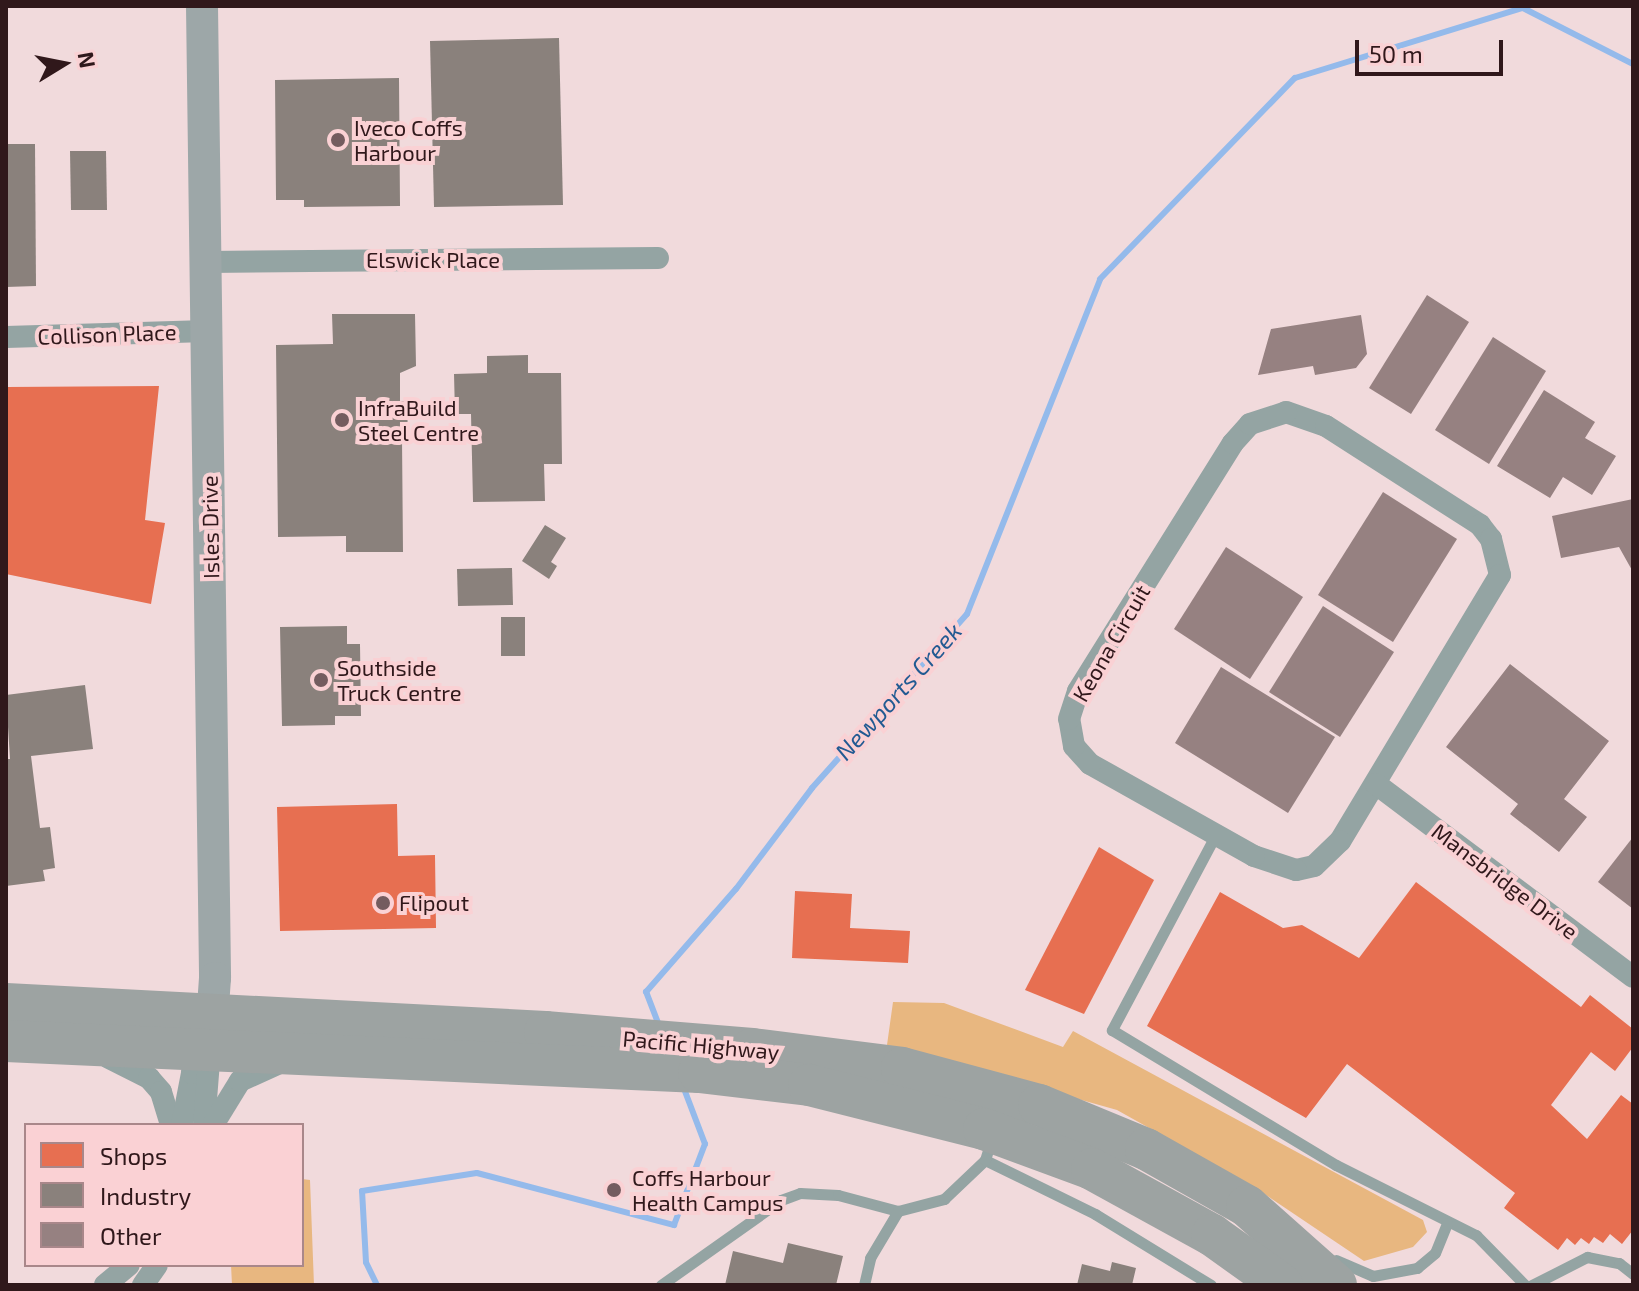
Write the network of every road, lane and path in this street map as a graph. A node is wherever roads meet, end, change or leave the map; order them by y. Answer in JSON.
{"nodes":[{"id":1,"x":202,"y":6,"type":"edge"},
{"id":2,"x":658,"y":258,"type":"dead end"},
{"id":3,"x":207,"y":262,"type":"junction"},
{"id":4,"x":207,"y":331,"type":"junction"},
{"id":5,"x":6,"y":337,"type":"edge"},
{"id":6,"x":1376,"y":784,"type":"junction"},
{"id":7,"x":1215,"y":836,"type":"junction"},
{"id":8,"x":1633,"y":977,"type":"edge"},
{"id":9,"x":6,"y":1004,"type":"edge"},
{"id":10,"x":211,"y":1030,"type":"junction"},
{"id":11,"x":23,"y":1042,"type":"edge"},
{"id":12,"x":639,"y":1054,"type":"junction"},
{"id":13,"x":302,"y":1055,"type":"junction"},
{"id":14,"x":695,"y":1057,"type":"junction"},
{"id":15,"x":170,"y":1123,"type":"edge"},
{"id":16,"x":182,"y":1123,"type":"edge"},
{"id":17,"x":204,"y":1123,"type":"edge"},
{"id":18,"x":214,"y":1123,"type":"edge"},
{"id":19,"x":990,"y":1146,"type":"junction"},
{"id":20,"x":1247,"y":1206,"type":"junction"},
{"id":21,"x":898,"y":1211,"type":"junction"},
{"id":22,"x":1447,"y":1223,"type":"junction"},
{"id":23,"x":127,"y":1267,"type":"edge"},
{"id":24,"x":156,"y":1267,"type":"edge"},
{"id":25,"x":1633,"y":1274,"type":"edge"},
{"id":26,"x":105,"y":1285,"type":"edge"},
{"id":27,"x":143,"y":1285,"type":"edge"},
{"id":28,"x":661,"y":1285,"type":"edge"},
{"id":29,"x":864,"y":1285,"type":"edge"},
{"id":30,"x":1211,"y":1285,"type":"edge"},
{"id":31,"x":1282,"y":1285,"type":"edge"},
{"id":32,"x":1336,"y":1285,"type":"edge"},
{"id":33,"x":1525,"y":1285,"type":"edge"},
{"id":34,"x":1532,"y":1285,"type":"edge"}],
"edges":[{"from":1,"to":3,"type":"street","name":"Isles Drive"},
{"from":2,"to":3,"type":"street","name":"Elswick Place"},
{"from":3,"to":4,"type":"street","name":"Isles Drive"},
{"from":4,"to":5,"type":"street","name":"Collison Place"},
{"from":4,"to":10,"type":"street","name":"Isles Drive"},
{"from":6,"to":7,"type":"street","name":"Keona Circuit"},
{"from":6,"to":7,"type":"street","name":"Keona Circuit"},
{"from":6,"to":8,"type":"street","name":"Mansbridge Drive"},
{"from":7,"to":22,"type":"lane"},
{"from":9,"to":10,"type":"highway","name":"Pacific Highway"},
{"from":10,"to":11,"type":"highway","name":"Pacific Highway"},
{"from":10,"to":12,"type":"highway","name":"Pacific Highway"},
{"from":10,"to":13,"type":"highway","name":"Pacific Highway"},
{"from":10,"to":16,"type":"street"},
{"from":10,"to":17,"type":"street"},
{"from":11,"to":15,"type":"street"},
{"from":12,"to":13,"type":"highway","name":"Pacific Highway"},
{"from":12,"to":14,"type":"highway","name":"Pacific Highway"},
{"from":13,"to":18,"type":"street"},
{"from":14,"to":19,"type":"highway","name":"Pacific Highway"},
{"from":14,"to":20,"type":"highway","name":"Pacific Highway"},
{"from":19,"to":21,"type":"lane"},
{"from":19,"to":30,"type":"lane"},
{"from":19,"to":31,"type":"highway","name":"Pacific Highway"},
{"from":20,"to":22,"type":"lane"},
{"from":20,"to":32,"type":"highway","name":"Pacific Highway"},
{"from":21,"to":28,"type":"lane"},
{"from":21,"to":29,"type":"lane"},
{"from":22,"to":33,"type":"lane"},
{"from":23,"to":26,"type":"street"},
{"from":24,"to":27,"type":"street"},
{"from":25,"to":34,"type":"lane"}]}
